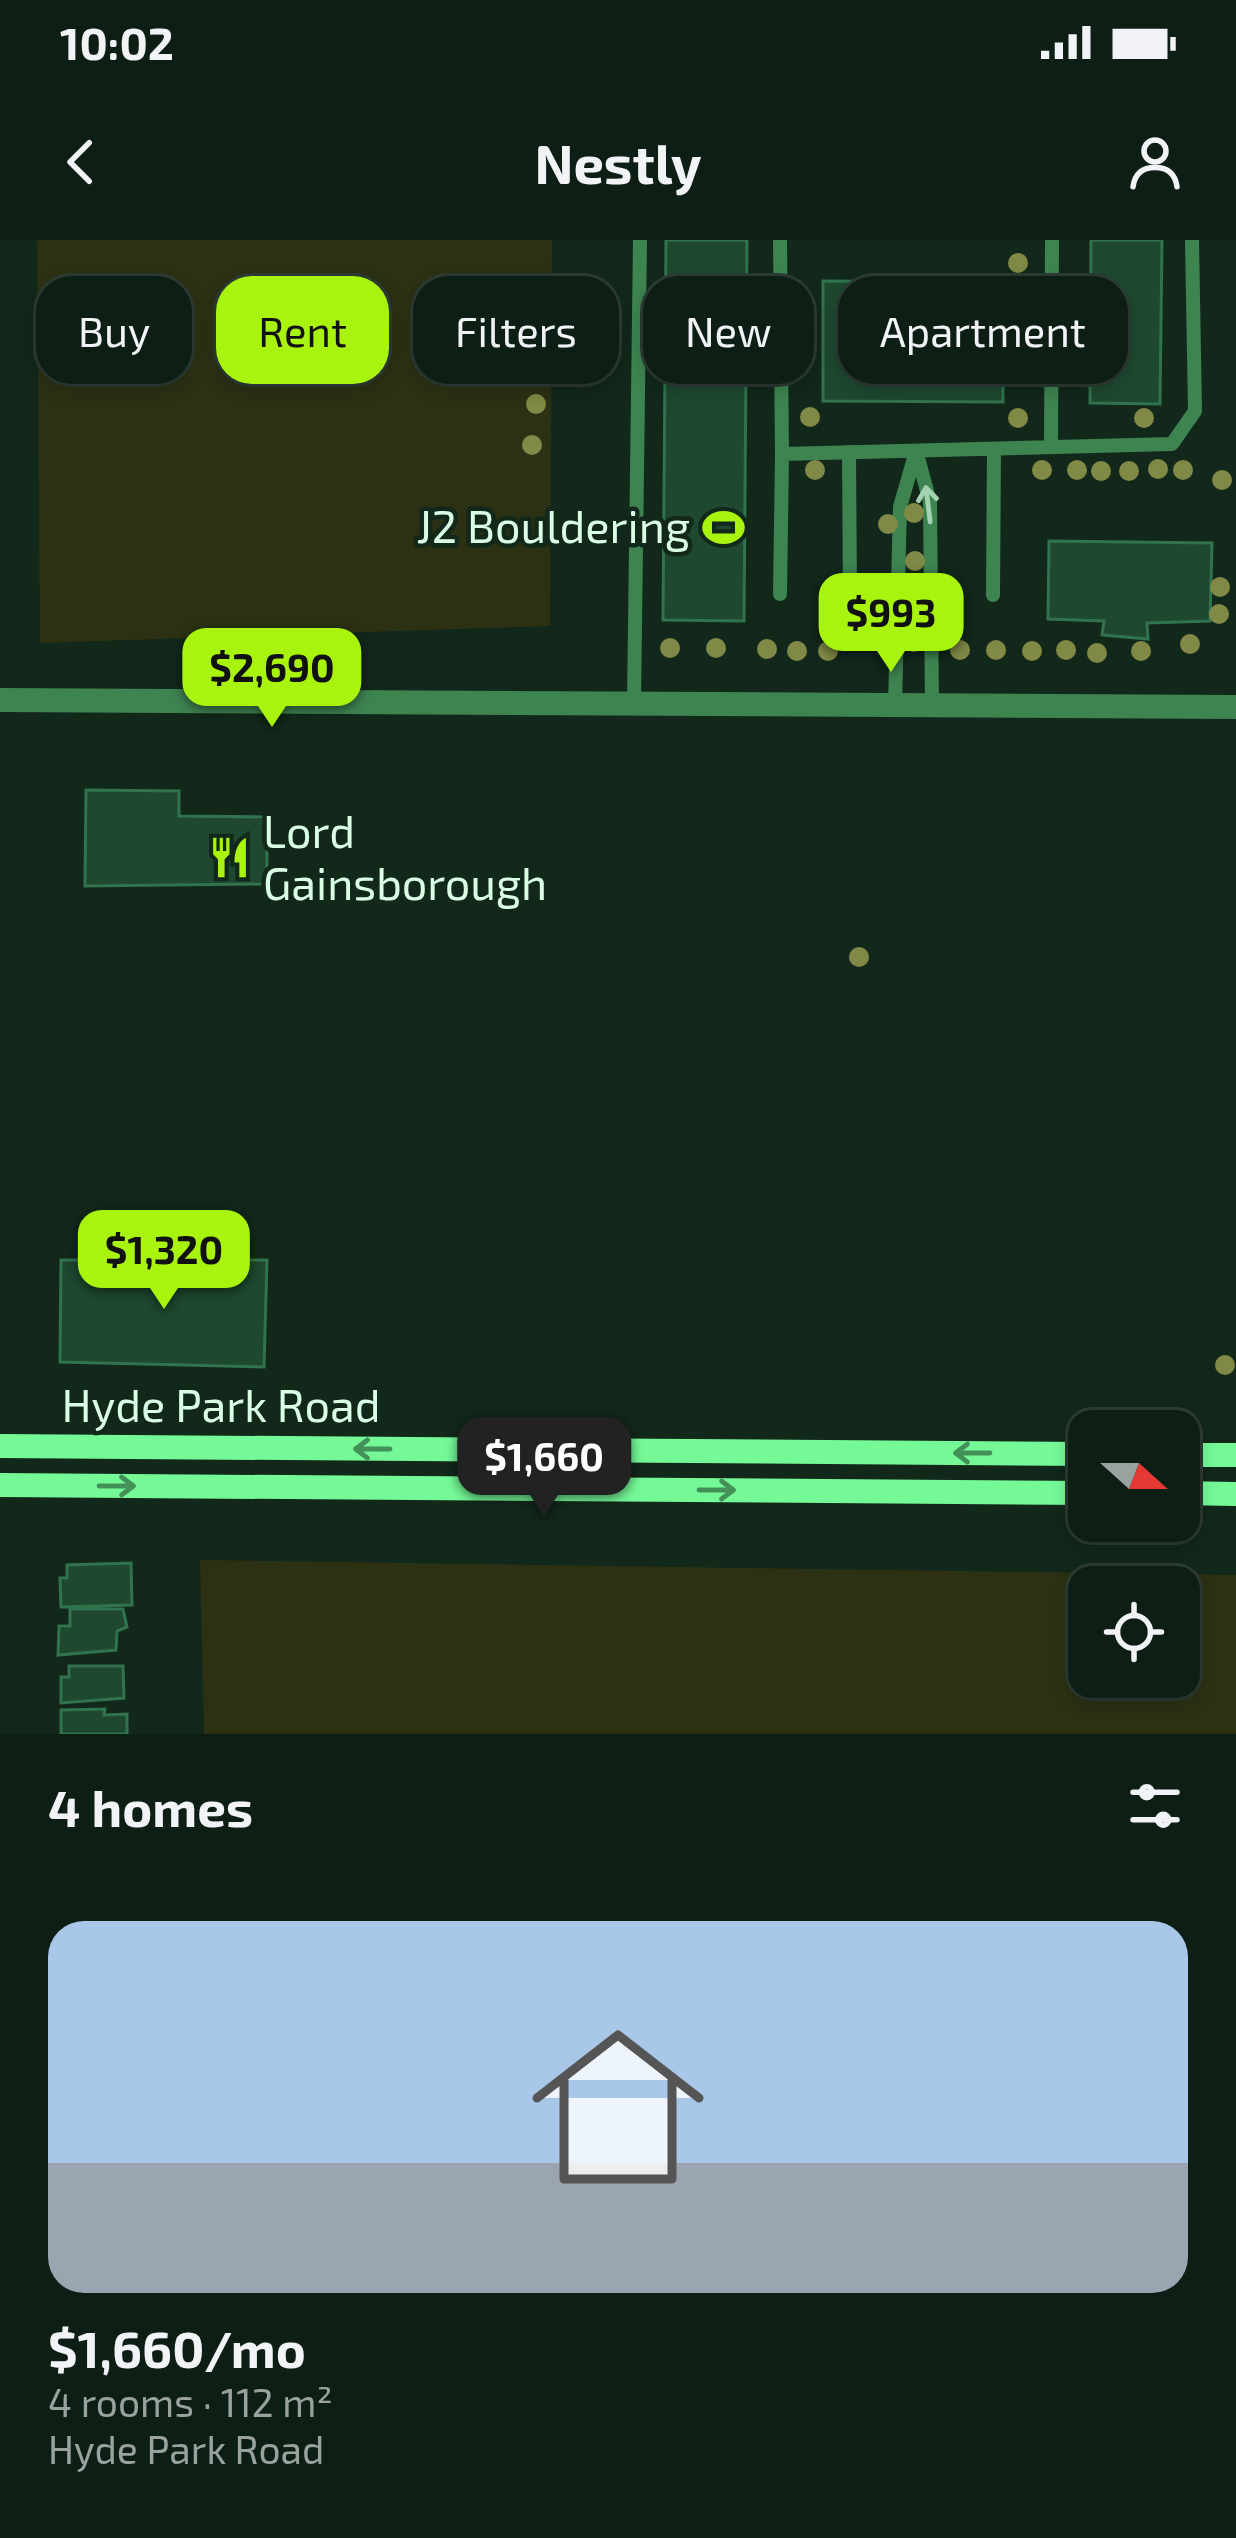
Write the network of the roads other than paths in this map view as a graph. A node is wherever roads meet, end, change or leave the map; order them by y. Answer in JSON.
{"nodes":[{"id":1,"x":640,"y":240,"type":"edge"},
{"id":2,"x":780,"y":240,"type":"edge"},
{"id":3,"x":1052,"y":240,"type":"edge"},
{"id":4,"x":1192,"y":240,"type":"edge"},
{"id":5,"x":1051,"y":447,"type":"junction"},
{"id":6,"x":994,"y":449,"type":"junction"},
{"id":7,"x":916,"y":451,"type":"junction"},
{"id":8,"x":849,"y":452,"type":"junction"},
{"id":9,"x":782,"y":454,"type":"junction"},
{"id":10,"x":780,"y":594,"type":"dead end"},
{"id":11,"x":993,"y":595,"type":"dead end"},
{"id":12,"x":850,"y":597,"type":"dead end"},
{"id":13,"x":0,"y":700,"type":"edge"},
{"id":14,"x":634,"y":703,"type":"junction"},
{"id":15,"x":895,"y":705,"type":"junction"},
{"id":16,"x":932,"y":705,"type":"junction"},
{"id":17,"x":1236,"y":707,"type":"edge"},
{"id":18,"x":0,"y":1446,"type":"edge"},
{"id":19,"x":1068,"y":1454,"type":"edge"},
{"id":20,"x":1200,"y":1455,"type":"edge"},
{"id":21,"x":1236,"y":1455,"type":"edge"},
{"id":22,"x":0,"y":1485,"type":"edge"},
{"id":23,"x":1068,"y":1493,"type":"edge"},
{"id":24,"x":1200,"y":1493,"type":"edge"},
{"id":25,"x":1236,"y":1494,"type":"edge"}],
"edges":[{"from":1,"to":14,"type":"lane"},
{"from":2,"to":9,"type":"lane"},
{"from":3,"to":5,"type":"lane"},
{"from":4,"to":5,"type":"lane"},
{"from":5,"to":6,"type":"lane"},
{"from":6,"to":7,"type":"lane"},
{"from":6,"to":11,"type":"lane"},
{"from":7,"to":8,"type":"lane"},
{"from":7,"to":15,"type":"lane"},
{"from":16,"to":7,"type":"lane","one_way":true},
{"from":8,"to":9,"type":"lane"},
{"from":8,"to":12,"type":"lane"},
{"from":9,"to":10,"type":"lane"},
{"from":13,"to":14,"type":"street"},
{"from":14,"to":15,"type":"street"},
{"from":15,"to":16,"type":"street"},
{"from":16,"to":17,"type":"street"},
{"from":19,"to":18,"type":"main road","name":"Hyde Park Road","one_way":true},
{"from":20,"to":21,"type":"main road"},
{"from":22,"to":23,"type":"main road","name":"Hyde Park Road","one_way":true},
{"from":24,"to":25,"type":"main road"}]}
